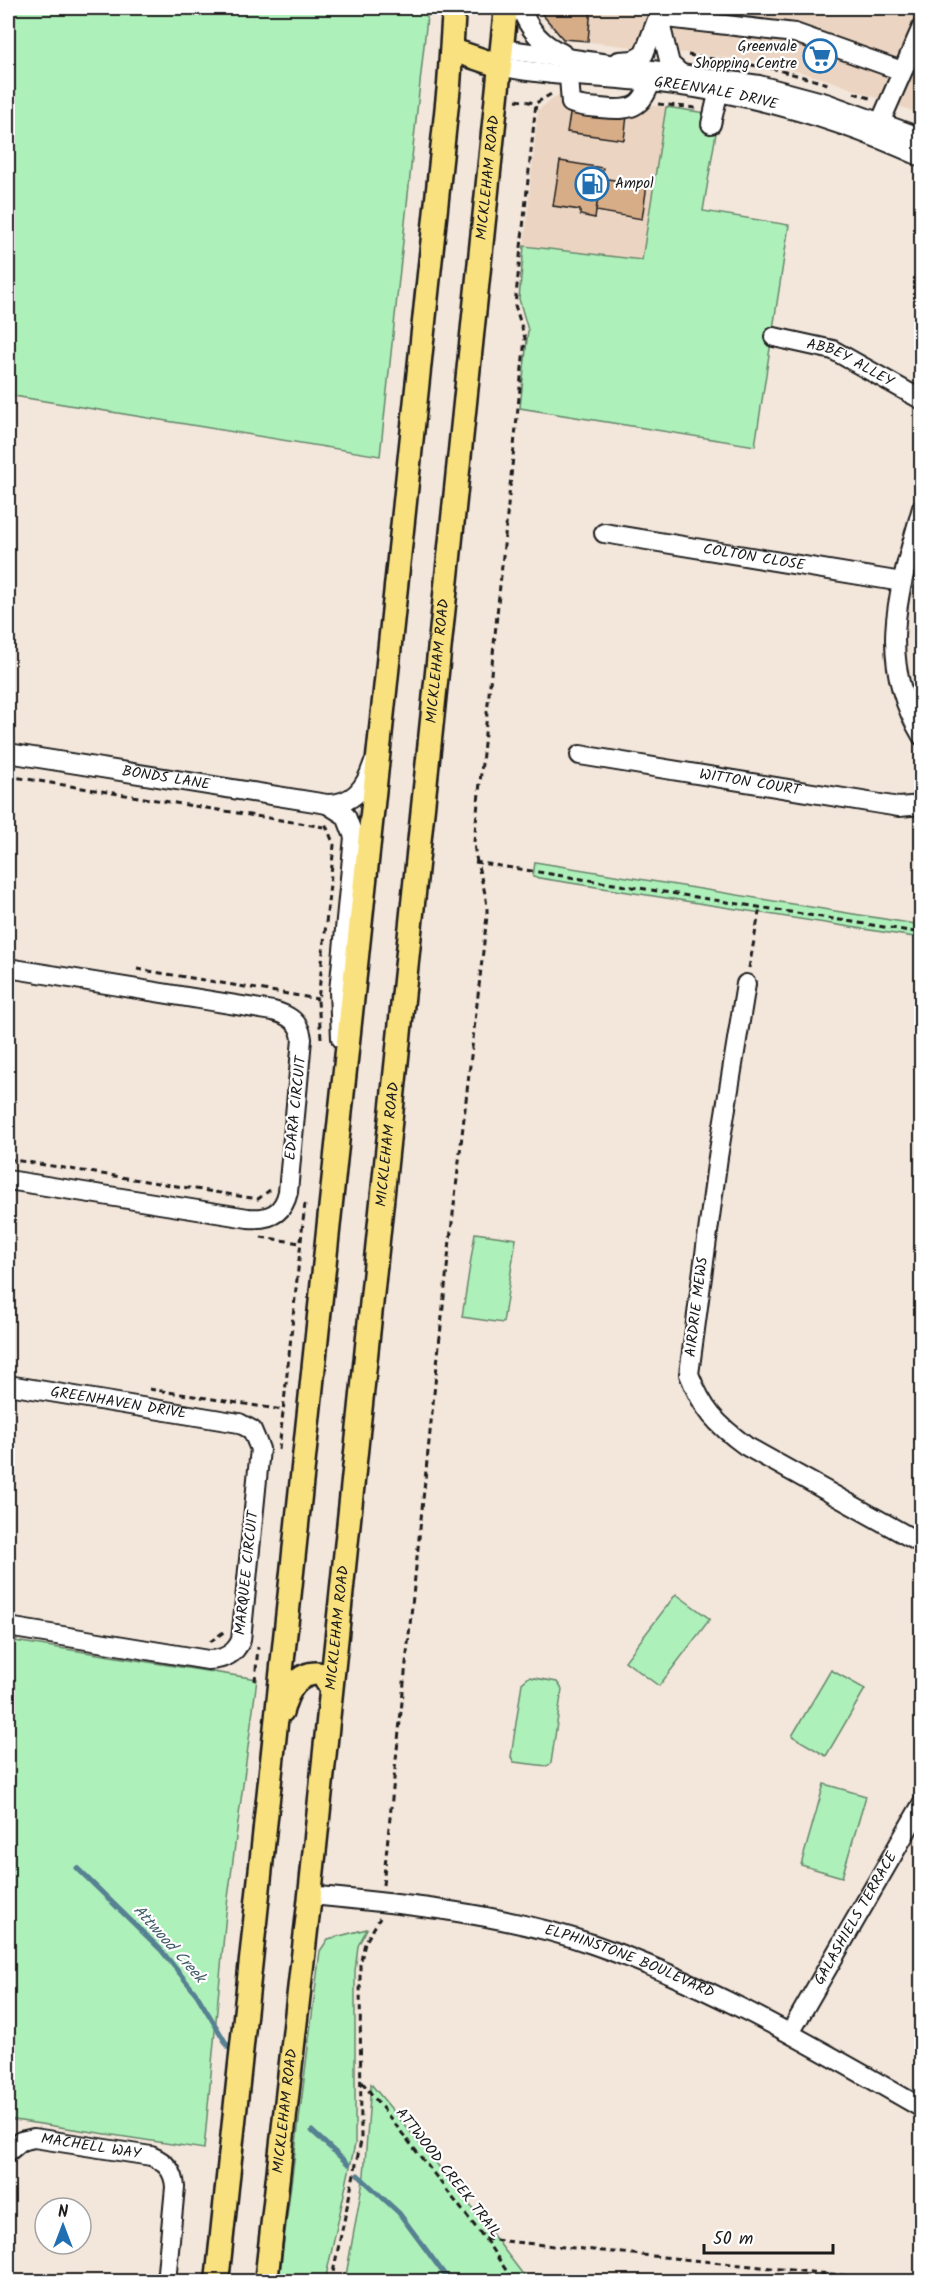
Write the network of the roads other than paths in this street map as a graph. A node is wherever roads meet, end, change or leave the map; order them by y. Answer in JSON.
{"nodes":[{"id":1,"x":454,"y":8,"type":"edge"},
{"id":2,"x":506,"y":8,"type":"edge"},
{"id":3,"x":521,"y":8,"type":"edge"},
{"id":4,"x":658,"y":12,"type":"edge"},
{"id":5,"x":921,"y":27,"type":"edge"},
{"id":6,"x":452,"y":50,"type":"junction"},
{"id":7,"x":501,"y":58,"type":"junction"},
{"id":8,"x":593,"y":63,"type":"junction"},
{"id":9,"x":568,"y":66,"type":"junction"},
{"id":10,"x":902,"y":71,"type":"junction"},
{"id":11,"x":680,"y":73,"type":"junction"},
{"id":12,"x":654,"y":76,"type":"junction"},
{"id":13,"x":717,"y":102,"type":"junction"},
{"id":14,"x":880,"y":121,"type":"junction"},
{"id":15,"x":921,"y":138,"type":"edge"},
{"id":16,"x":921,"y":157,"type":"edge"},
{"id":17,"x":774,"y":337,"type":"dead end"},
{"id":18,"x":921,"y":400,"type":"edge"},
{"id":19,"x":921,"y":508,"type":"edge"},
{"id":20,"x":604,"y":533,"type":"dead end"},
{"id":21,"x":902,"y":582,"type":"junction"},
{"id":22,"x":921,"y":736,"type":"edge"},
{"id":23,"x":376,"y":752,"type":"junction"},
{"id":24,"x":8,"y":753,"type":"edge"},
{"id":25,"x":580,"y":755,"type":"dead end"},
{"id":26,"x":327,"y":804,"type":"junction"},
{"id":27,"x":921,"y":805,"type":"edge"},
{"id":28,"x":8,"y":968,"type":"edge"},
{"id":29,"x":746,"y":984,"type":"road end"},
{"id":30,"x":344,"y":1066,"type":"junction"},
{"id":31,"x":8,"y":1180,"type":"edge"},
{"id":32,"x":8,"y":1385,"type":"edge"},
{"id":33,"x":231,"y":1421,"type":"joint"},
{"id":34,"x":921,"y":1544,"type":"edge"},
{"id":35,"x":8,"y":1627,"type":"edge"},
{"id":36,"x":330,"y":1687,"type":"junction"},
{"id":37,"x":270,"y":1771,"type":"junction"},
{"id":38,"x":921,"y":1804,"type":"edge"},
{"id":39,"x":310,"y":1895,"type":"junction"},
{"id":40,"x":790,"y":2032,"type":"junction"},
{"id":41,"x":921,"y":2108,"type":"edge"},
{"id":42,"x":10,"y":2145,"type":"edge"},
{"id":43,"x":166,"y":2282,"type":"edge"},
{"id":44,"x":217,"y":2282,"type":"edge"},
{"id":45,"x":266,"y":2282,"type":"edge"}],
"edges":[{"from":1,"to":6,"type":"main road"},
{"from":2,"to":7,"type":"main road","name":"MICKLEHAM ROAD"},
{"from":3,"to":8,"type":"street"},
{"from":4,"to":8,"type":"street"},
{"from":4,"to":10,"type":"street"},
{"from":4,"to":11,"type":"street"},
{"from":5,"to":10,"type":"street"},
{"from":6,"to":7,"type":"main road"},
{"from":6,"to":23,"type":"main road"},
{"from":7,"to":9,"type":"street","name":"GREENVALE DRIVE"},
{"from":7,"to":36,"type":"main road","name":"MICKLEHAM ROAD"},
{"from":8,"to":9,"type":"street","name":"GREENVALE DRIVE"},
{"from":8,"to":12,"type":"street","name":"GREENVALE DRIVE"},
{"from":9,"to":12,"type":"street","name":"GREENVALE DRIVE"},
{"from":9,"to":12,"type":"street"},
{"from":10,"to":14,"type":"street"},
{"from":11,"to":12,"type":"street","name":"GREENVALE DRIVE"},
{"from":11,"to":13,"type":"street","name":"GREENVALE DRIVE"},
{"from":12,"to":13,"type":"street","name":"GREENVALE DRIVE"},
{"from":13,"to":14,"type":"street","name":"GREENVALE DRIVE"},
{"from":14,"to":15,"type":"street","name":"GREENVALE DRIVE"},
{"from":14,"to":16,"type":"street","name":"GREENVALE DRIVE"},
{"from":17,"to":18,"type":"street","name":"ABBEY ALLEY"},
{"from":19,"to":21,"type":"street"},
{"from":20,"to":21,"type":"street","name":"COLTON CLOSE"},
{"from":21,"to":22,"type":"street"},
{"from":23,"to":26,"type":"street"},
{"from":23,"to":30,"type":"main road"},
{"from":24,"to":26,"type":"street","name":"BONDS LANE"},
{"from":25,"to":27,"type":"street","name":"WITTON COURT"},
{"from":26,"to":30,"type":"street"},
{"from":28,"to":31,"type":"street","name":"EDARA CIRCUIT"},
{"from":29,"to":34,"type":"street","name":"AIRDRIE MEWS"},
{"from":30,"to":37,"type":"main road"},
{"from":32,"to":33,"type":"street","name":"GREENHAVEN DRIVE"},
{"from":33,"to":35,"type":"street","name":"MARQUEE CIRCUIT"},
{"from":36,"to":37,"type":"main road"},
{"from":36,"to":39,"type":"main road","name":"MICKLEHAM ROAD"},
{"from":37,"to":44,"type":"main road"},
{"from":38,"to":40,"type":"street","name":"GALASHIELS TERRACE"},
{"from":39,"to":40,"type":"street","name":"ELPHINSTONE BOULEVARD"},
{"from":39,"to":45,"type":"main road","name":"MICKLEHAM ROAD"},
{"from":40,"to":41,"type":"street","name":"ELPHINSTONE BOULEVARD"},
{"from":42,"to":43,"type":"street","name":"MACHELL WAY"}]}
